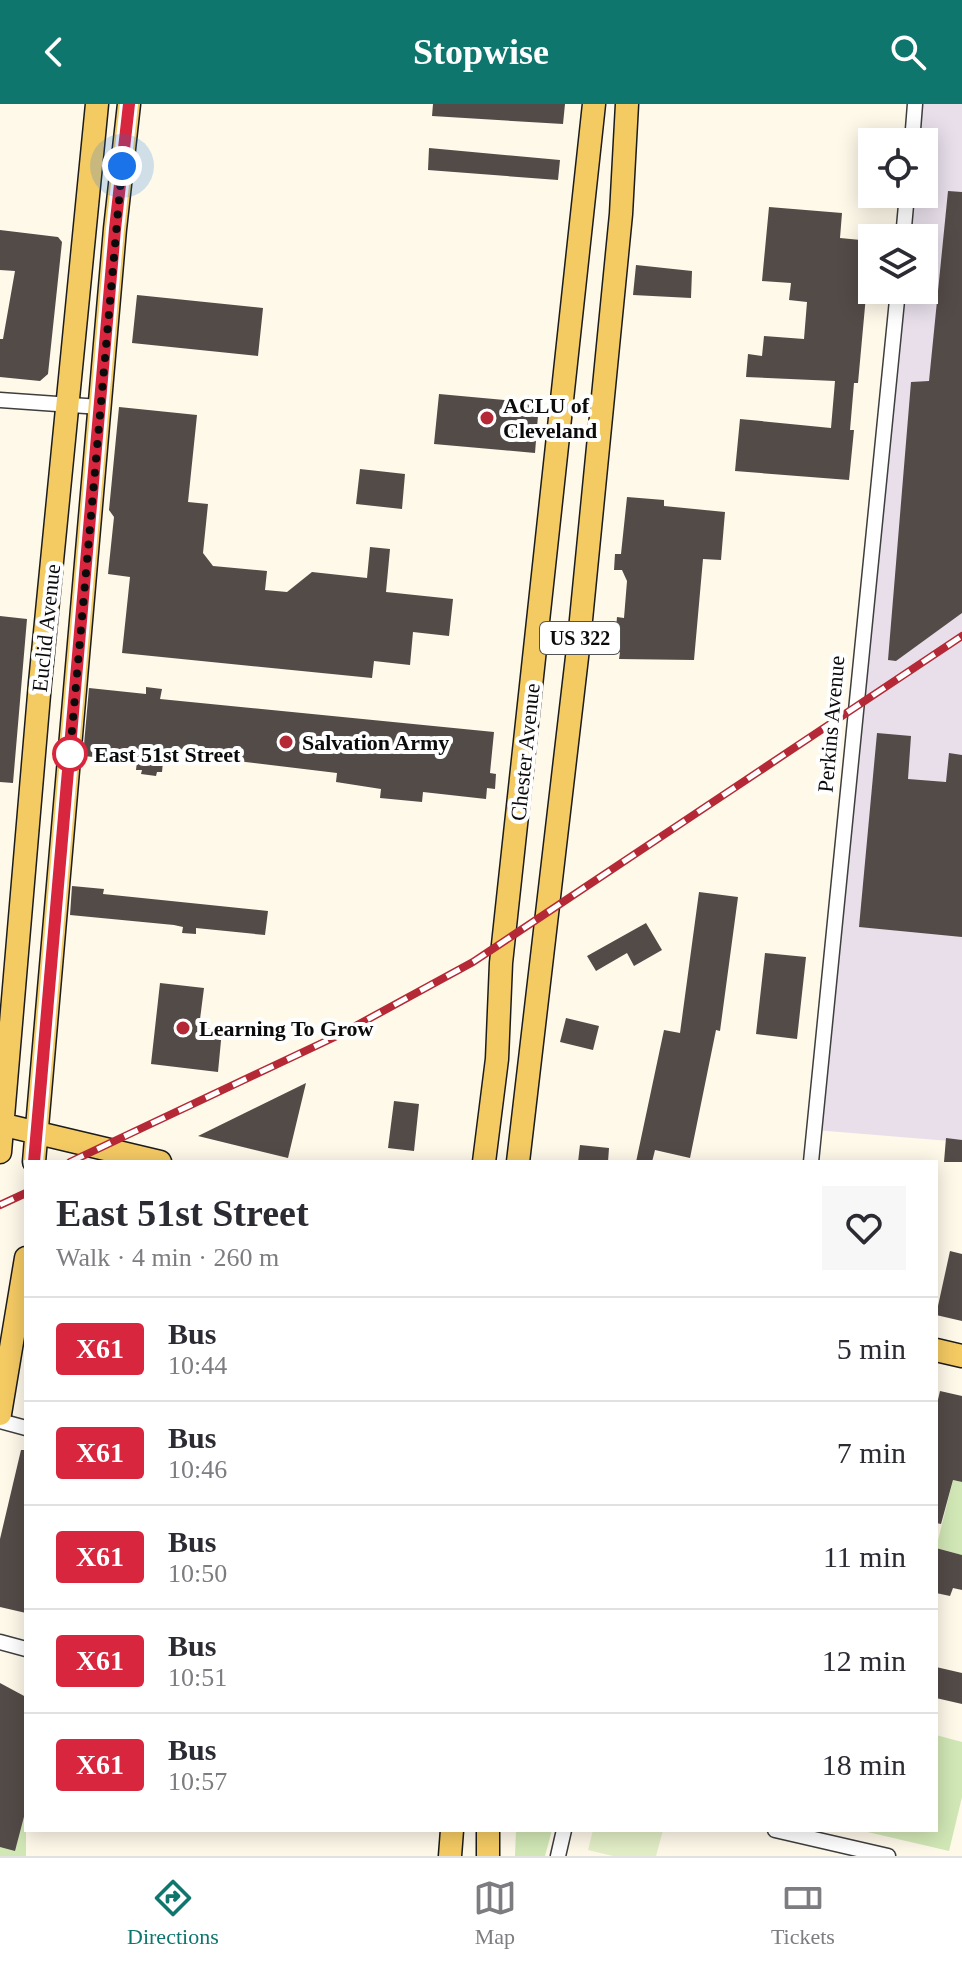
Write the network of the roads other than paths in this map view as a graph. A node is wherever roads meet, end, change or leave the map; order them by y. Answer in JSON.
{"nodes":[{"id":1,"x":97,"y":104,"type":"edge"},
{"id":2,"x":129,"y":104,"type":"edge"},
{"id":3,"x":594,"y":104,"type":"edge"},
{"id":4,"x":627,"y":104,"type":"edge"},
{"id":5,"x":915,"y":104,"type":"edge"},
{"id":6,"x":913,"y":128,"type":"edge"},
{"id":7,"x":897,"y":304,"type":"edge"},
{"id":8,"x":0,"y":400,"type":"edge"},
{"id":9,"x":68,"y":406,"type":"junction"},
{"id":10,"x":100,"y":407,"type":"junction"},
{"id":11,"x":1,"y":1125,"type":"edge"},
{"id":12,"x":36,"y":1132,"type":"junction"},
{"id":13,"x":0,"y":1152,"type":"edge"},
{"id":14,"x":34,"y":1160,"type":"edge"},
{"id":15,"x":152,"y":1160,"type":"edge"},
{"id":16,"x":484,"y":1160,"type":"edge"},
{"id":17,"x":518,"y":1160,"type":"edge"},
{"id":18,"x":811,"y":1160,"type":"edge"},
{"id":19,"x":24,"y":1270,"type":"edge"},
{"id":20,"x":938,"y":1350,"type":"edge"},
{"id":21,"x":962,"y":1356,"type":"edge"},
{"id":22,"x":0,"y":1414,"type":"edge"},
{"id":23,"x":0,"y":1421,"type":"edge"},
{"id":24,"x":24,"y":1427,"type":"edge"},
{"id":25,"x":0,"y":1642,"type":"edge"},
{"id":26,"x":24,"y":1648,"type":"edge"},
{"id":27,"x":452,"y":1832,"type":"edge"},
{"id":28,"x":488,"y":1832,"type":"edge"},
{"id":29,"x":564,"y":1832,"type":"edge"},
{"id":30,"x":784,"y":1832,"type":"edge"},
{"id":31,"x":450,"y":1856,"type":"edge"},
{"id":32,"x":488,"y":1856,"type":"edge"},
{"id":33,"x":558,"y":1856,"type":"edge"},
{"id":34,"x":888,"y":1856,"type":"edge"}],
"edges":[{"from":1,"to":9,"type":"main road","name":"Euclid Avenue"},
{"from":2,"to":10,"type":"main road","name":"Euclid Avenue"},
{"from":3,"to":16,"type":"main road","name":"Chester Avenue","number":"US 322"},
{"from":4,"to":17,"type":"main road","name":"Chester Avenue","number":"US 322"},
{"from":5,"to":6,"type":"street"},
{"from":7,"to":18,"type":"street","name":"Perkins Avenue"},
{"from":8,"to":9,"type":"street"},
{"from":9,"to":10,"type":"street"},
{"from":9,"to":11,"type":"main road","name":"Euclid Avenue"},
{"from":10,"to":12,"type":"main road","name":"Euclid Avenue"},
{"from":11,"to":12,"type":"main road"},
{"from":11,"to":13,"type":"main road","name":"Euclid Avenue"},
{"from":12,"to":14,"type":"main road","name":"Euclid Avenue"},
{"from":12,"to":15,"type":"main road"},
{"from":19,"to":22,"type":"main road"},
{"from":20,"to":21,"type":"main road"},
{"from":23,"to":24,"type":"street"},
{"from":25,"to":26,"type":"street"},
{"from":27,"to":31,"type":"main road"},
{"from":28,"to":32,"type":"main road"},
{"from":29,"to":33,"type":"street"},
{"from":30,"to":34,"type":"street"}]}
